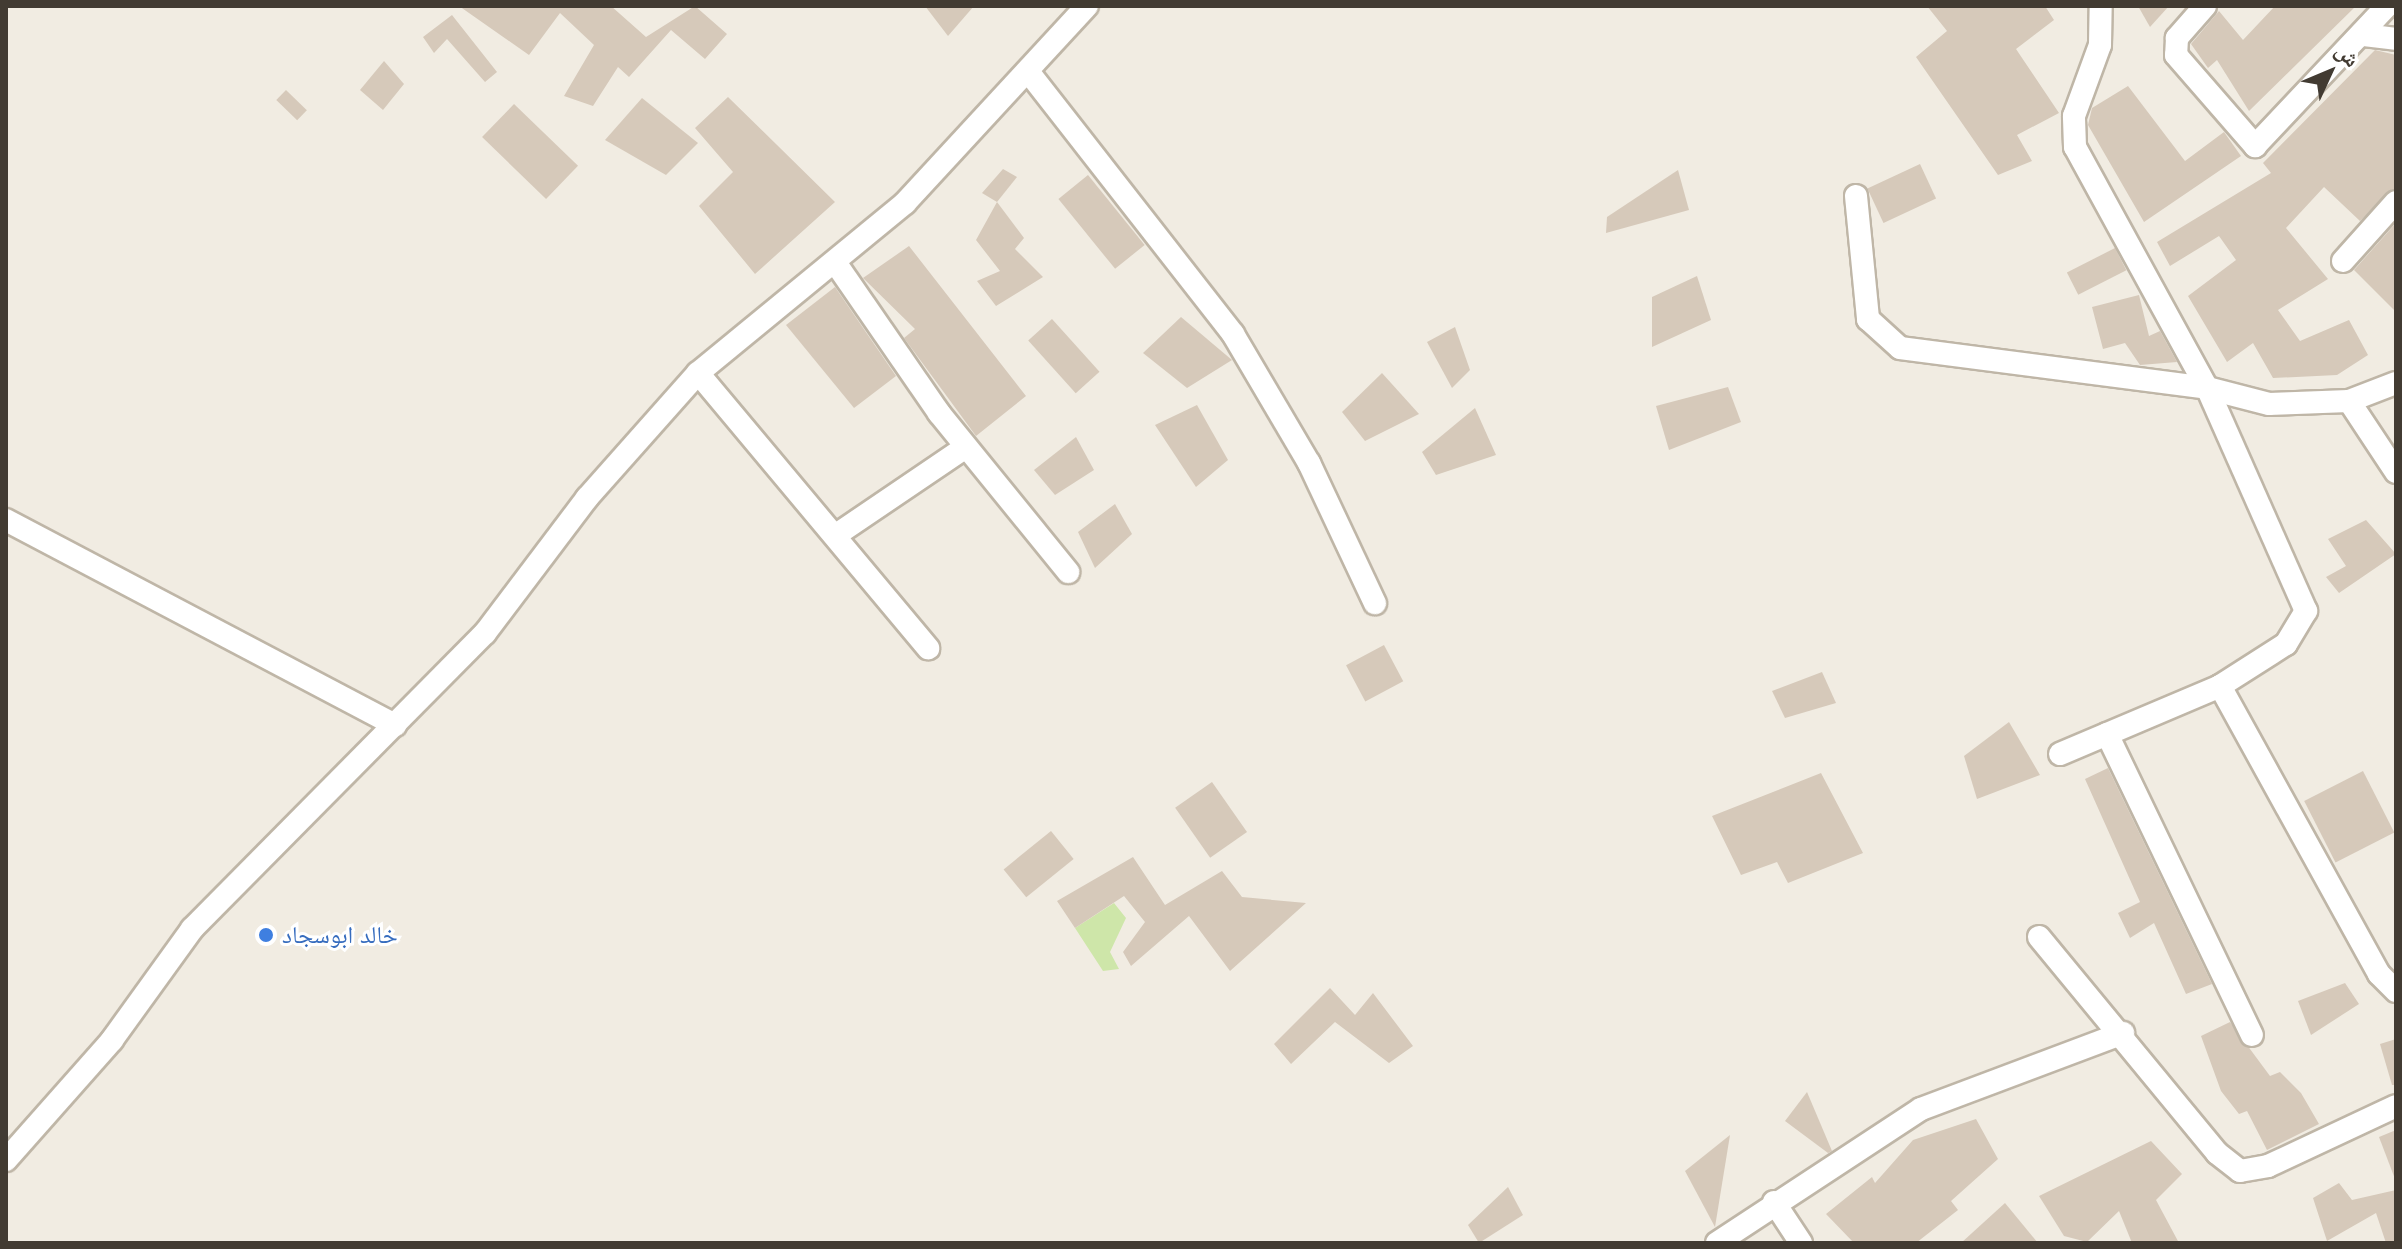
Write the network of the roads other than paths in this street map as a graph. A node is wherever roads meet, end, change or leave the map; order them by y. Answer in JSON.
{"nodes":[{"id":1,"x":1087,"y":6,"type":"edge"},
{"id":2,"x":2101,"y":6,"type":"edge"},
{"id":3,"x":2205,"y":6,"type":"edge"},
{"id":4,"x":2387,"y":6,"type":"edge"},
{"id":5,"x":2364,"y":35,"type":"junction"},
{"id":6,"x":2396,"y":39,"type":"edge"},
{"id":7,"x":1030,"y":74,"type":"junction"},
{"id":8,"x":1856,"y":196,"type":"dead end"},
{"id":9,"x":2396,"y":202,"type":"edge"},
{"id":10,"x":2343,"y":261,"type":"dead end"},
{"id":11,"x":837,"y":265,"type":"junction"},
{"id":12,"x":698,"y":373,"type":"junction"},
{"id":13,"x":2396,"y":383,"type":"edge"},
{"id":14,"x":2207,"y":388,"type":"junction"},
{"id":15,"x":2349,"y":401,"type":"junction"},
{"id":16,"x":966,"y":447,"type":"junction"},
{"id":17,"x":2396,"y":472,"type":"edge"},
{"id":18,"x":6,"y":520,"type":"edge"},
{"id":19,"x":836,"y":535,"type":"junction"},
{"id":20,"x":1068,"y":572,"type":"dead end"},
{"id":21,"x":1375,"y":603,"type":"dead end"},
{"id":22,"x":928,"y":648,"type":"dead end"},
{"id":23,"x":2220,"y":686,"type":"junction"},
{"id":24,"x":395,"y":725,"type":"junction"},
{"id":25,"x":2107,"y":734,"type":"junction"},
{"id":26,"x":2060,"y":754,"type":"dead end"},
{"id":27,"x":2039,"y":937,"type":"dead end"},
{"id":28,"x":2396,"y":991,"type":"edge"},
{"id":29,"x":2123,"y":1033,"type":"junction"},
{"id":30,"x":2252,"y":1035,"type":"dead end"},
{"id":31,"x":2396,"y":1106,"type":"edge"},
{"id":32,"x":6,"y":1160,"type":"edge"},
{"id":33,"x":1774,"y":1202,"type":"junction"},
{"id":34,"x":1717,"y":1243,"type":"edge"},
{"id":35,"x":1801,"y":1243,"type":"edge"}],
"edges":[{"from":1,"to":7,"type":"street"},
{"from":2,"to":14,"type":"street"},
{"from":3,"to":5,"type":"street"},
{"from":4,"to":5,"type":"street"},
{"from":5,"to":6,"type":"street"},
{"from":7,"to":11,"type":"street"},
{"from":7,"to":21,"type":"street"},
{"from":8,"to":14,"type":"street"},
{"from":9,"to":10,"type":"street"},
{"from":11,"to":12,"type":"street"},
{"from":11,"to":16,"type":"street"},
{"from":12,"to":19,"type":"street"},
{"from":12,"to":24,"type":"street"},
{"from":13,"to":15,"type":"street"},
{"from":14,"to":15,"type":"street"},
{"from":14,"to":23,"type":"street"},
{"from":15,"to":17,"type":"street"},
{"from":16,"to":19,"type":"street"},
{"from":16,"to":20,"type":"street"},
{"from":18,"to":24,"type":"street"},
{"from":19,"to":22,"type":"street"},
{"from":23,"to":25,"type":"street"},
{"from":23,"to":28,"type":"street"},
{"from":24,"to":32,"type":"street"},
{"from":25,"to":26,"type":"street"},
{"from":25,"to":30,"type":"street"},
{"from":27,"to":29,"type":"street"},
{"from":29,"to":31,"type":"street"},
{"from":29,"to":33,"type":"street"},
{"from":33,"to":34,"type":"street"},
{"from":33,"to":35,"type":"street"}]}
